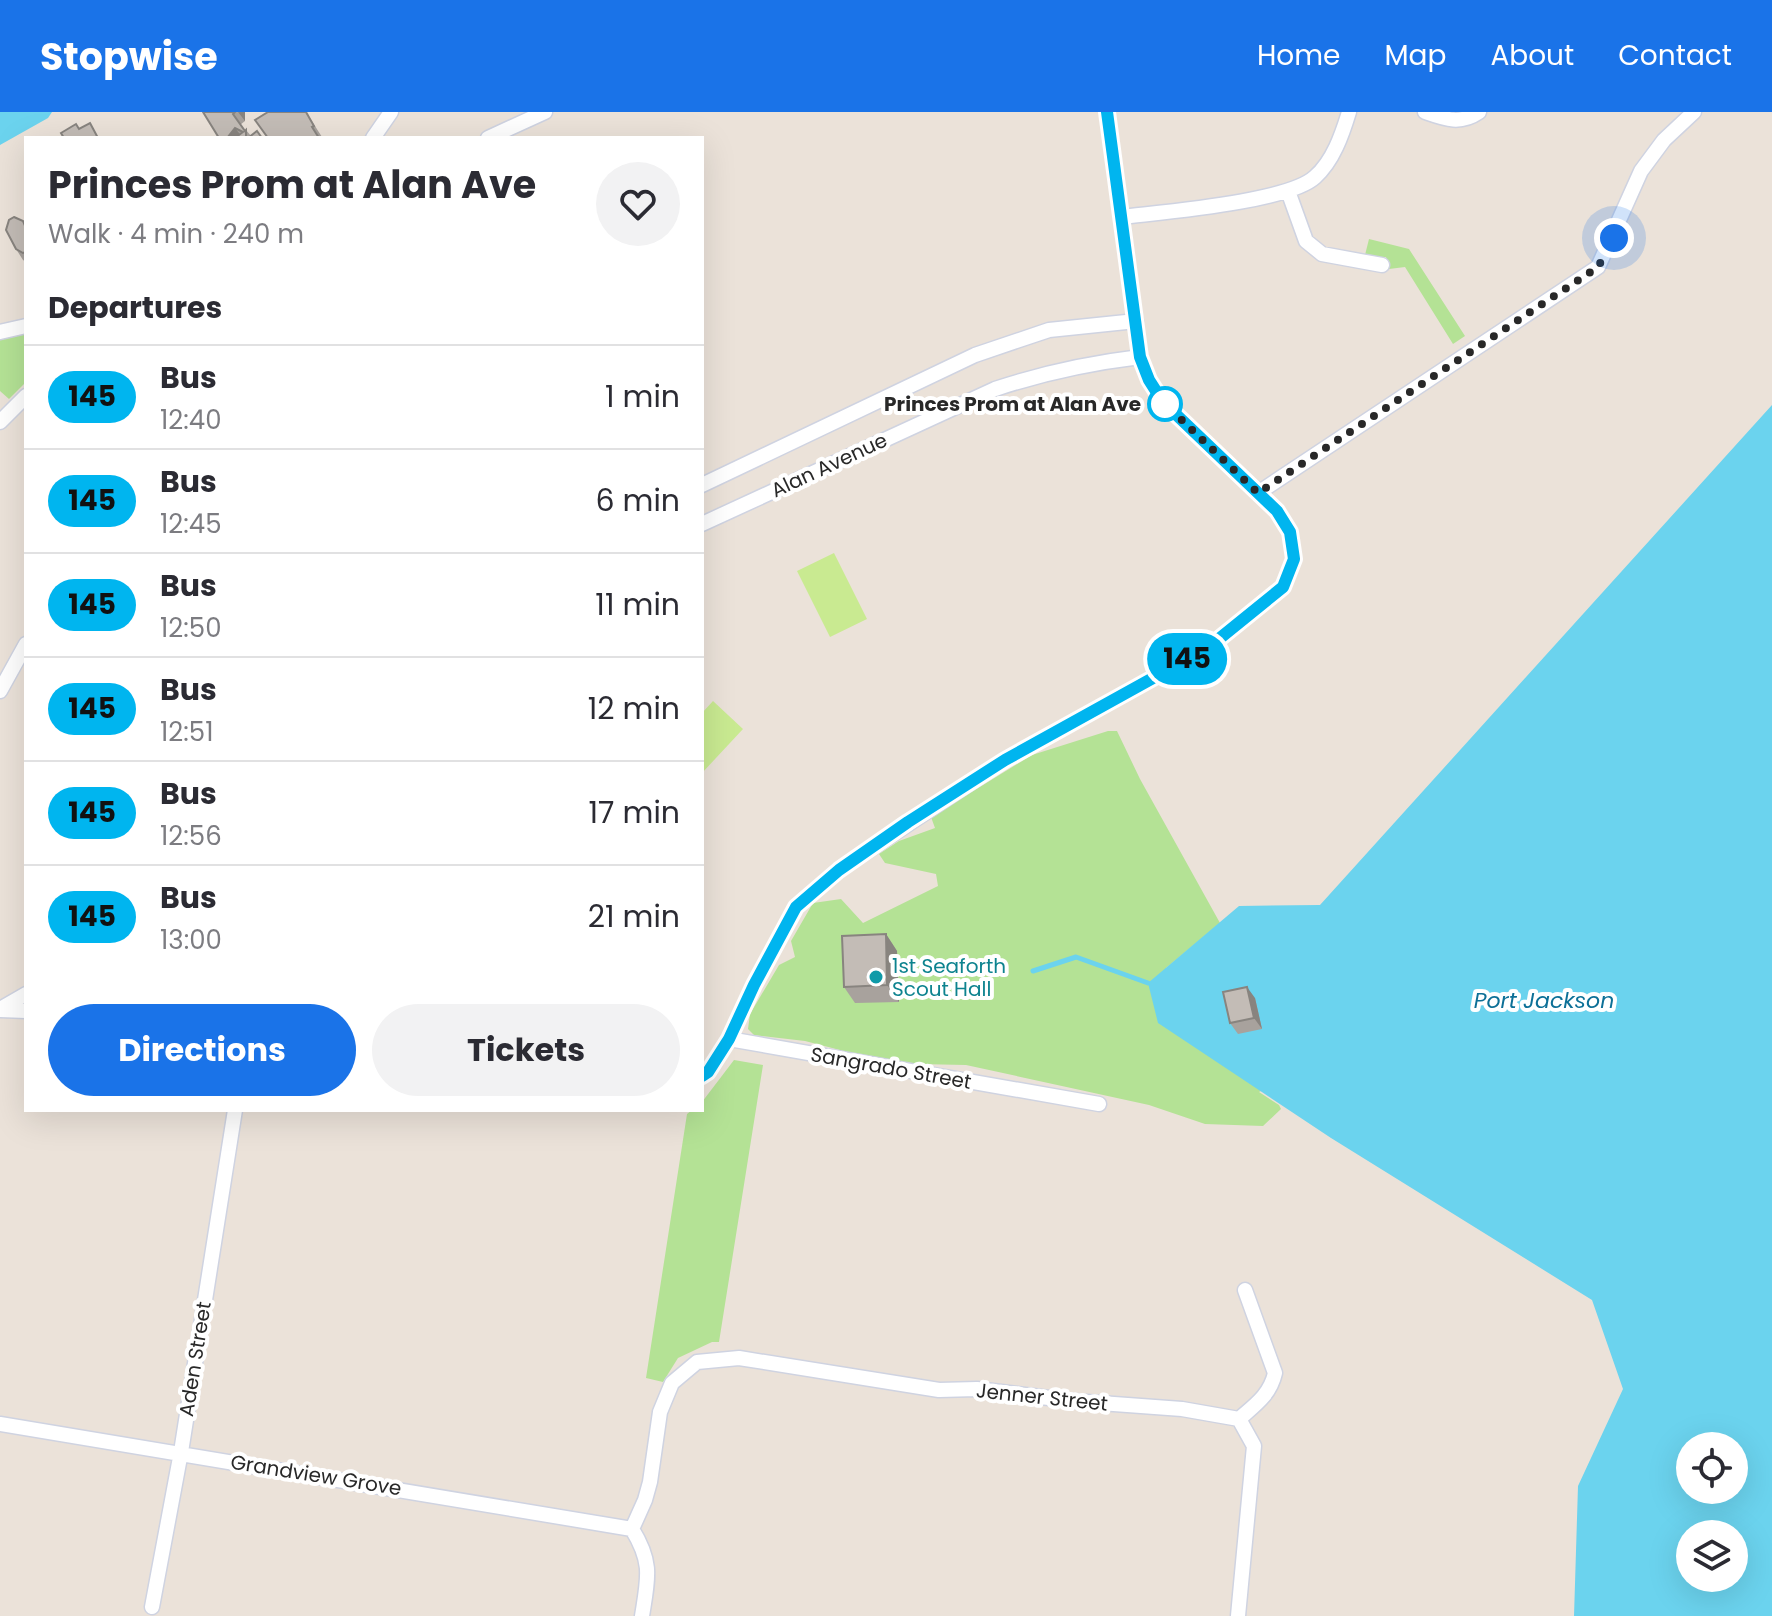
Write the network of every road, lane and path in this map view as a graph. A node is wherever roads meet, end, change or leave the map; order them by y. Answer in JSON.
{"nodes":[{"id":1,"x":391,"y":112,"type":"edge"},
{"id":2,"x":545,"y":112,"type":"edge"},
{"id":3,"x":1107,"y":112,"type":"edge"},
{"id":4,"x":1349,"y":112,"type":"edge"},
{"id":5,"x":1425,"y":112,"type":"edge"},
{"id":6,"x":1479,"y":112,"type":"edge"},
{"id":7,"x":1694,"y":112,"type":"edge"},
{"id":8,"x":374,"y":136,"type":"edge"},
{"id":9,"x":492,"y":136,"type":"edge"},
{"id":10,"x":1288,"y":191,"type":"junction"},
{"id":11,"x":1122,"y":217,"type":"junction"},
{"id":12,"x":1382,"y":265,"type":"dead end"},
{"id":13,"x":1136,"y":321,"type":"junction"},
{"id":14,"x":24,"y":326,"type":"edge"},
{"id":15,"x":0,"y":332,"type":"edge"},
{"id":16,"x":1140,"y":357,"type":"junction"},
{"id":17,"x":24,"y":398,"type":"edge"},
{"id":18,"x":0,"y":422,"type":"edge"},
{"id":19,"x":704,"y":484,"type":"edge"},
{"id":20,"x":1258,"y":493,"type":"junction"},
{"id":21,"x":704,"y":523,"type":"edge"},
{"id":22,"x":24,"y":648,"type":"edge"},
{"id":23,"x":0,"y":691,"type":"edge"},
{"id":24,"x":24,"y":995,"type":"edge"},
{"id":25,"x":0,"y":1010,"type":"edge"},
{"id":26,"x":24,"y":1011,"type":"edge"},
{"id":27,"x":729,"y":1039,"type":"junction"},
{"id":28,"x":704,"y":1075,"type":"edge"},
{"id":29,"x":1099,"y":1104,"type":"dead end"},
{"id":30,"x":235,"y":1112,"type":"edge"},
{"id":31,"x":1245,"y":1290,"type":"dead end"},
{"id":32,"x":1239,"y":1419,"type":"junction"},
{"id":33,"x":0,"y":1424,"type":"edge"},
{"id":34,"x":181,"y":1452,"type":"junction"},
{"id":35,"x":632,"y":1529,"type":"junction"},
{"id":36,"x":152,"y":1607,"type":"dead end"},
{"id":37,"x":642,"y":1616,"type":"edge"},
{"id":38,"x":1238,"y":1616,"type":"edge"}],
"edges":[{"from":1,"to":8,"type":"street"},
{"from":2,"to":9,"type":"street"},
{"from":3,"to":11,"type":"street"},
{"from":4,"to":10,"type":"street"},
{"from":5,"to":6,"type":"street"},
{"from":7,"to":20,"type":"street"},
{"from":10,"to":11,"type":"street"},
{"from":10,"to":12,"type":"street"},
{"from":11,"to":13,"type":"street"},
{"from":13,"to":16,"type":"street"},
{"from":13,"to":19,"type":"street","name":"Alan Avenue"},
{"from":14,"to":15,"type":"street"},
{"from":16,"to":20,"type":"street"},
{"from":16,"to":21,"type":"street","name":"Alan Avenue"},
{"from":17,"to":18,"type":"street"},
{"from":20,"to":27,"type":"street"},
{"from":22,"to":23,"type":"street"},
{"from":24,"to":25,"type":"street"},
{"from":25,"to":26,"type":"street"},
{"from":27,"to":28,"type":"street"},
{"from":27,"to":29,"type":"street","name":"Sangrado Street"},
{"from":30,"to":34,"type":"street","name":"Aden Street"},
{"from":31,"to":32,"type":"street"},
{"from":32,"to":35,"type":"street","name":"Jenner Street"},
{"from":32,"to":38,"type":"street"},
{"from":33,"to":34,"type":"street","name":"Grandview Grove"},
{"from":34,"to":35,"type":"street","name":"Grandview Grove"},
{"from":34,"to":36,"type":"street","name":"Aden Street"},
{"from":35,"to":37,"type":"street"}]}
